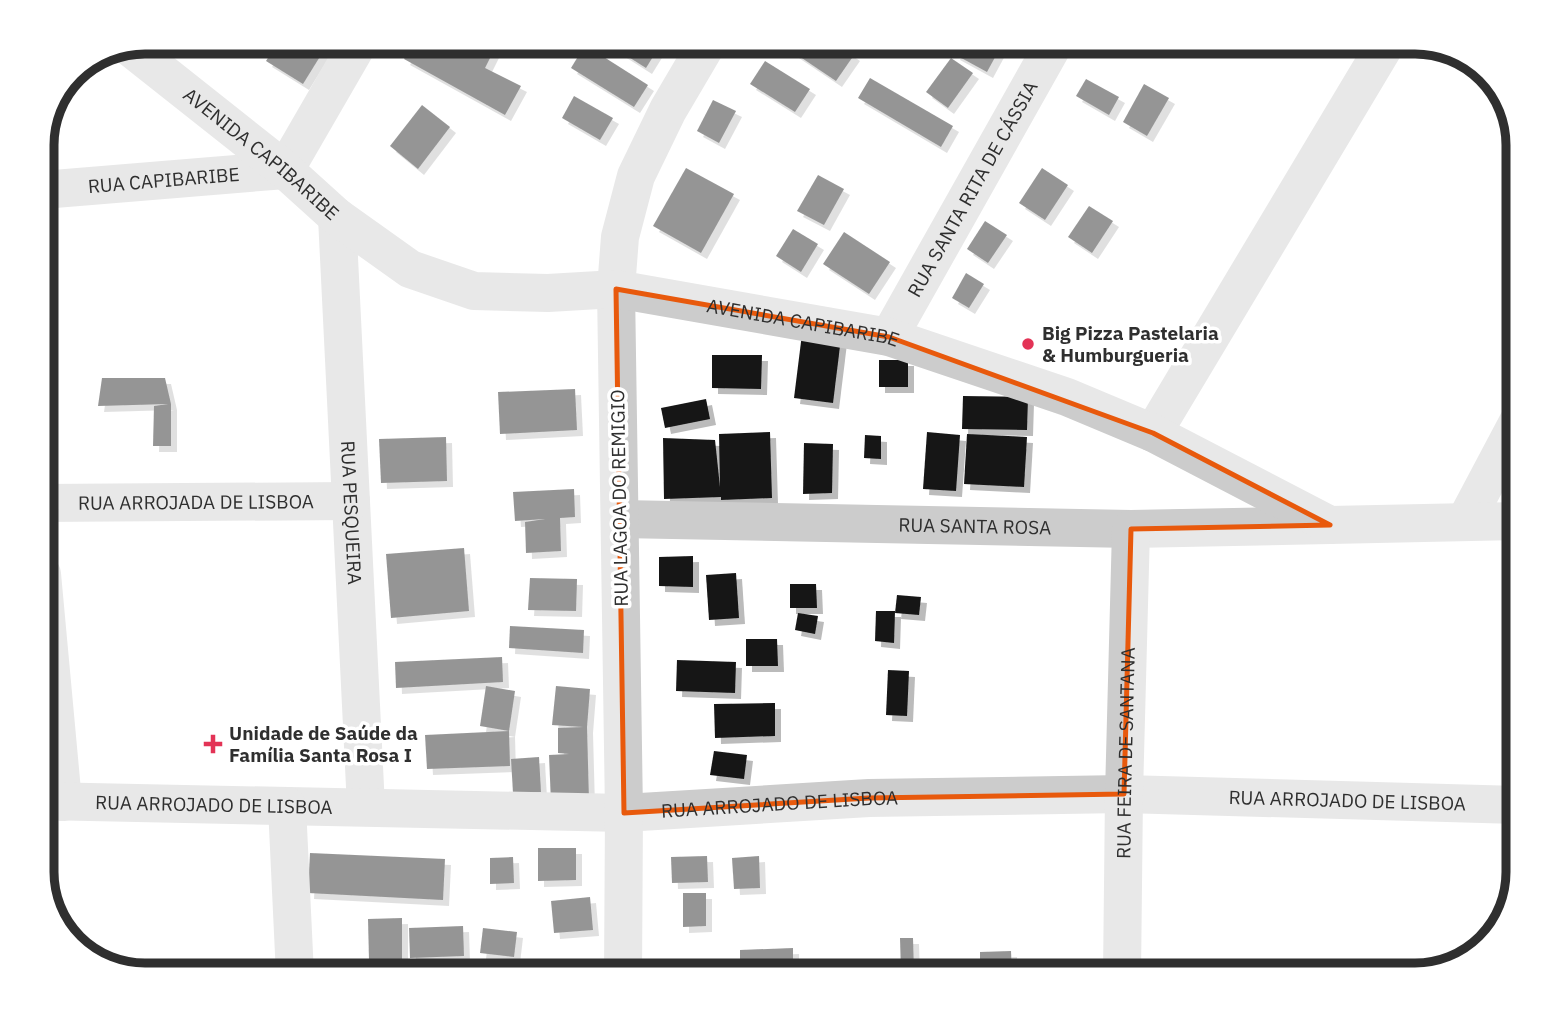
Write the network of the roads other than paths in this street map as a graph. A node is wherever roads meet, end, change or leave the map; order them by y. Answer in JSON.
{"nodes":[{"id":1,"x":139,"y":54,"type":"edge"},
{"id":2,"x":352,"y":54,"type":"edge"},
{"id":3,"x":701,"y":54,"type":"edge"},
{"id":4,"x":1048,"y":54,"type":"edge"},
{"id":5,"x":1380,"y":54,"type":"edge"},
{"id":6,"x":285,"y":170,"type":"junction"},
{"id":7,"x":54,"y":189,"type":"edge"},
{"id":8,"x":337,"y":217,"type":"junction"},
{"id":9,"x":616,"y":289,"type":"junction"},
{"id":10,"x":889,"y":337,"type":"junction"},
{"id":11,"x":1153,"y":433,"type":"junction"},
{"id":12,"x":1506,"y":445,"type":"edge"},
{"id":13,"x":351,"y":501,"type":"junction"},
{"id":14,"x":54,"y":503,"type":"edge"},
{"id":15,"x":620,"y":519,"type":"junction"},
{"id":16,"x":1506,"y":521,"type":"edge"},
{"id":17,"x":1465,"y":522,"type":"junction"},
{"id":18,"x":1330,"y":525,"type":"junction"},
{"id":19,"x":1131,"y":529,"type":"junction"},
{"id":20,"x":1124,"y":794,"type":"junction"},
{"id":21,"x":54,"y":802,"type":"edge"},
{"id":22,"x":1506,"y":805,"type":"edge"},
{"id":23,"x":287,"y":806,"type":"junction"},
{"id":24,"x":366,"y":807,"type":"junction"},
{"id":25,"x":624,"y":813,"type":"junction"},
{"id":26,"x":294,"y":963,"type":"edge"},
{"id":27,"x":623,"y":963,"type":"edge"},
{"id":28,"x":1122,"y":963,"type":"edge"}],
"edges":[{"from":1,"to":6,"type":"street","name":"AVENIDA CAPIBARIBE"},
{"from":2,"to":6,"type":"street"},
{"from":3,"to":9,"type":"street","name":"RUA LAGOA DO REMIGIO"},
{"from":4,"to":10,"type":"street","name":"RUA SANTA RITA DE CÁSSIA"},
{"from":5,"to":11,"type":"street"},
{"from":6,"to":7,"type":"street","name":"RUA CAPIBARIBE"},
{"from":6,"to":8,"type":"street","name":"AVENIDA CAPIBARIBE"},
{"from":8,"to":9,"type":"street","name":"AVENIDA CAPIBARIBE"},
{"from":8,"to":13,"type":"street","name":"RUA PESQUEIRA"},
{"from":9,"to":10,"type":"street","name":"AVENIDA CAPIBARIBE"},
{"from":9,"to":15,"type":"street","name":"RUA LAGOA DO REMIGIO"},
{"from":10,"to":11,"type":"street","name":"AVENIDA CAPIBARIBE"},
{"from":11,"to":18,"type":"street","name":"AVENIDA CAPIBARIBE"},
{"from":12,"to":17,"type":"street"},
{"from":13,"to":14,"type":"street","name":"RUA ARROJADA DE LISBOA"},
{"from":13,"to":24,"type":"street","name":"RUA PESQUEIRA"},
{"from":15,"to":19,"type":"street","name":"RUA SANTA ROSA"},
{"from":15,"to":25,"type":"street","name":"RUA LAGOA DO REMIGIO"},
{"from":16,"to":17,"type":"street","name":"AVENIDA CAPIBARIBE"},
{"from":17,"to":18,"type":"street","name":"AVENIDA CAPIBARIBE"},
{"from":18,"to":19,"type":"street","name":"RUA SANTA ROSA"},
{"from":19,"to":20,"type":"street","name":"RUA FEIRA DE SANTANA"},
{"from":20,"to":22,"type":"street","name":"RUA ARROJADO DE LISBOA"},
{"from":20,"to":25,"type":"street","name":"RUA ARROJADO DE LISBOA"},
{"from":20,"to":28,"type":"street","name":"RUA FEIRA DE SANTANA"},
{"from":21,"to":23,"type":"street","name":"RUA ARROJADO DE LISBOA"},
{"from":23,"to":24,"type":"street","name":"RUA ARROJADO DE LISBOA"},
{"from":23,"to":26,"type":"street"},
{"from":24,"to":25,"type":"street","name":"RUA ARROJADO DE LISBOA"},
{"from":25,"to":27,"type":"street","name":"RUA LAGOA DO REMIGIO"}]}
